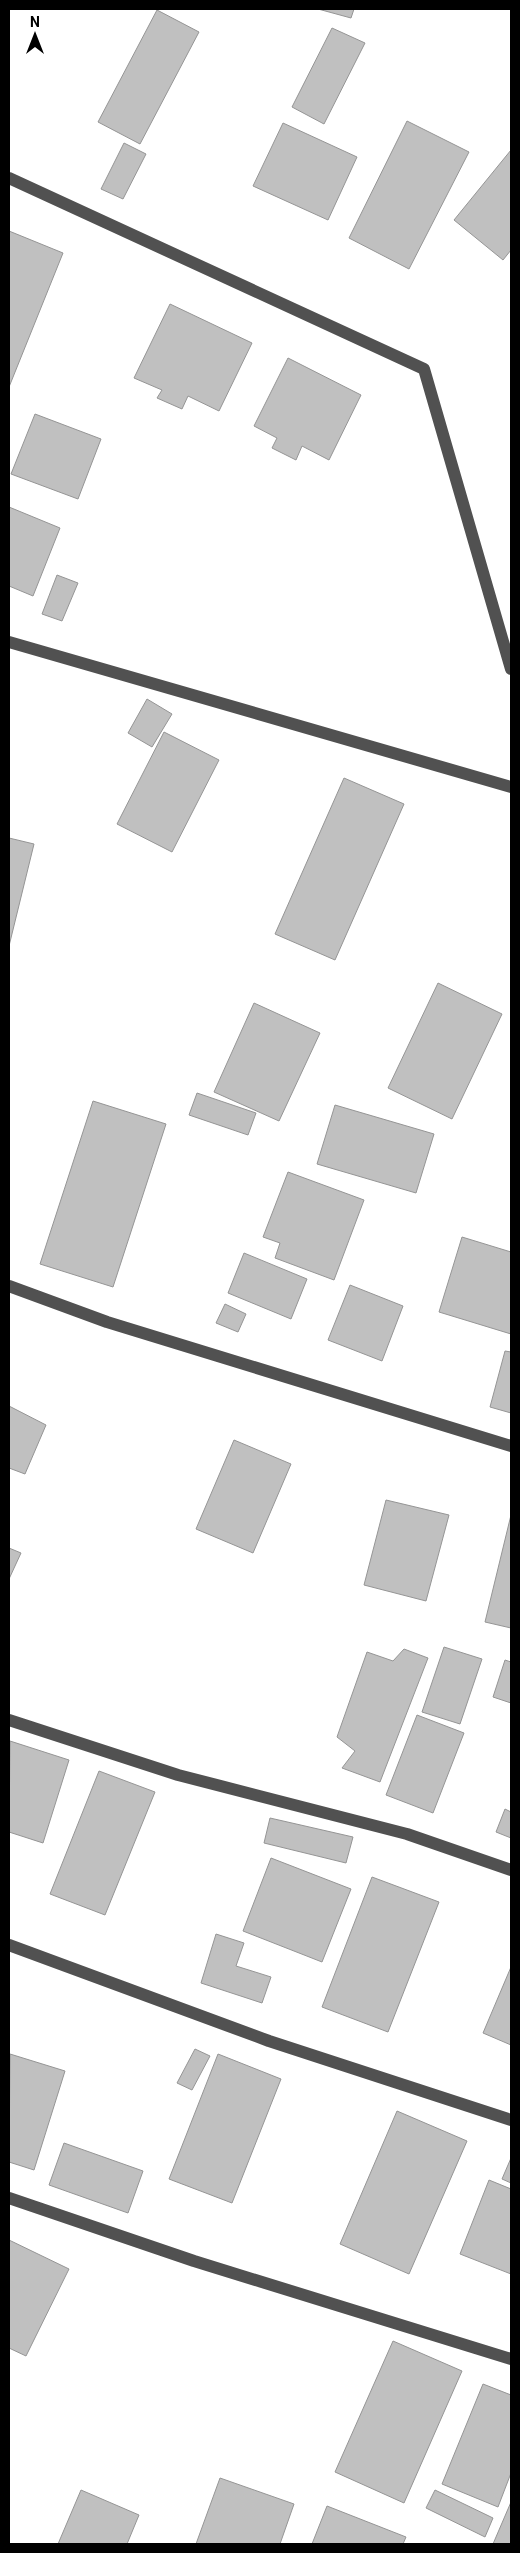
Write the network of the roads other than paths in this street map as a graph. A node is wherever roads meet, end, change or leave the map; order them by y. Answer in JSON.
{"nodes":[{"id":1,"x":9,"y":178,"type":"edge"},
{"id":2,"x":9,"y":642,"type":"edge"},
{"id":3,"x":511,"y":669,"type":"edge"},
{"id":4,"x":511,"y":787,"type":"edge"},
{"id":5,"x":9,"y":1286,"type":"edge"},
{"id":6,"x":511,"y":1446,"type":"edge"},
{"id":7,"x":9,"y":1720,"type":"edge"},
{"id":8,"x":511,"y":1870,"type":"edge"},
{"id":9,"x":9,"y":1945,"type":"edge"},
{"id":10,"x":511,"y":2120,"type":"edge"},
{"id":11,"x":9,"y":2198,"type":"edge"},
{"id":12,"x":511,"y":2359,"type":"edge"}],
"edges":[{"from":1,"to":3,"type":"street"},
{"from":2,"to":4,"type":"street"},
{"from":5,"to":6,"type":"street"},
{"from":7,"to":8,"type":"street"},
{"from":9,"to":10,"type":"street"},
{"from":11,"to":12,"type":"street"}]}
